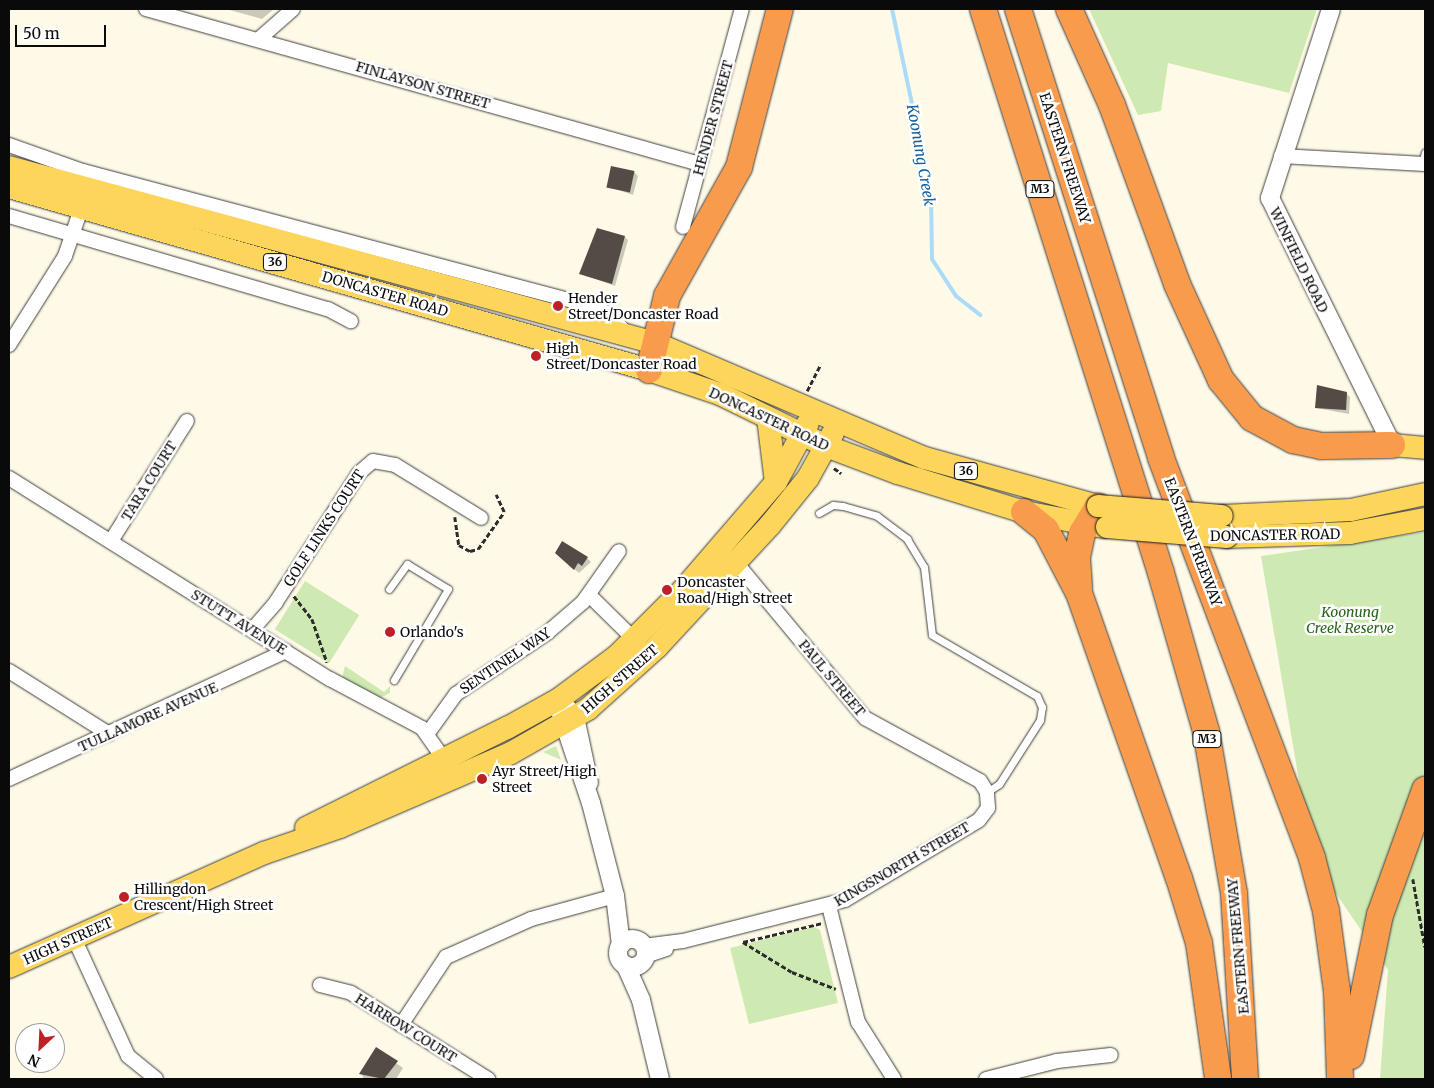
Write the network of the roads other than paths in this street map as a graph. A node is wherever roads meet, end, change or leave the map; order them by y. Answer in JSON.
{"nodes":[{"id":1,"x":146,"y":9,"type":"edge"},
{"id":2,"x":293,"y":9,"type":"edge"},
{"id":3,"x":742,"y":9,"type":"edge"},
{"id":4,"x":780,"y":9,"type":"edge"},
{"id":5,"x":983,"y":9,"type":"edge"},
{"id":6,"x":1018,"y":9,"type":"edge"},
{"id":7,"x":1069,"y":9,"type":"edge"},
{"id":8,"x":1331,"y":9,"type":"edge"},
{"id":9,"x":259,"y":39,"type":"junction"},
{"id":10,"x":9,"y":145,"type":"edge"},
{"id":11,"x":1281,"y":156,"type":"junction"},
{"id":12,"x":1424,"y":160,"type":"edge"},
{"id":13,"x":700,"y":164,"type":"junction"},
{"id":14,"x":9,"y":166,"type":"edge"},
{"id":15,"x":9,"y":187,"type":"edge"},
{"id":16,"x":81,"y":209,"type":"junction"},
{"id":17,"x":9,"y":216,"type":"edge"},
{"id":18,"x":683,"y":227,"type":"dead end"},
{"id":19,"x":74,"y":235,"type":"junction"},
{"id":20,"x":521,"y":309,"type":"junction"},
{"id":21,"x":351,"y":321,"type":"dead end"},
{"id":22,"x":628,"y":336,"type":"junction"},
{"id":23,"x":655,"y":343,"type":"junction"},
{"id":24,"x":9,"y":345,"type":"edge"},
{"id":25,"x":597,"y":356,"type":"junction"},
{"id":26,"x":649,"y":370,"type":"junction"},
{"id":27,"x":814,"y":412,"type":"junction"},
{"id":28,"x":768,"y":418,"type":"junction"},
{"id":29,"x":187,"y":421,"type":"dead end"},
{"id":30,"x":838,"y":423,"type":"junction"},
{"id":31,"x":802,"y":435,"type":"junction"},
{"id":32,"x":1392,"y":445,"type":"junction"},
{"id":33,"x":826,"y":446,"type":"junction"},
{"id":34,"x":1425,"y":448,"type":"edge"},
{"id":35,"x":860,"y":460,"type":"junction"},
{"id":36,"x":9,"y":478,"type":"edge"},
{"id":37,"x":808,"y":478,"type":"junction"},
{"id":38,"x":776,"y":482,"type":"junction"},
{"id":39,"x":1425,"y":494,"type":"edge"},
{"id":40,"x":819,"y":512,"type":"dead end"},
{"id":41,"x":1024,"y":512,"type":"junction"},
{"id":42,"x":481,"y":518,"type":"dead end"},
{"id":43,"x":1098,"y":519,"type":"junction"},
{"id":44,"x":1425,"y":519,"type":"edge"},
{"id":45,"x":1224,"y":527,"type":"junction"},
{"id":46,"x":111,"y":542,"type":"junction"},
{"id":47,"x":721,"y":547,"type":"junction"},
{"id":48,"x":620,"y":551,"type":"dead end"},
{"id":49,"x":736,"y":563,"type":"junction"},
{"id":50,"x":388,"y":589,"type":"dead end"},
{"id":51,"x":1079,"y":592,"type":"junction"},
{"id":52,"x":589,"y":595,"type":"junction"},
{"id":53,"x":257,"y":633,"type":"junction"},
{"id":54,"x":635,"y":641,"type":"junction"},
{"id":55,"x":657,"y":647,"type":"junction"},
{"id":56,"x":286,"y":651,"type":"junction"},
{"id":57,"x":9,"y":671,"type":"edge"},
{"id":58,"x":394,"y":680,"type":"dead end"},
{"id":59,"x":558,"y":698,"type":"junction"},
{"id":60,"x":568,"y":721,"type":"junction"},
{"id":61,"x":428,"y":733,"type":"junction"},
{"id":62,"x":109,"y":734,"type":"junction"},
{"id":63,"x":450,"y":769,"type":"junction"},
{"id":64,"x":9,"y":778,"type":"edge"},
{"id":65,"x":1425,"y":790,"type":"edge"},
{"id":66,"x":988,"y":794,"type":"junction"},
{"id":67,"x":615,"y":896,"type":"junction"},
{"id":68,"x":829,"y":906,"type":"junction"},
{"id":69,"x":74,"y":938,"type":"junction"},
{"id":70,"x":635,"y":953,"type":"junction"},
{"id":71,"x":9,"y":967,"type":"edge"},
{"id":72,"x":320,"y":984,"type":"dead end"},
{"id":73,"x":401,"y":1025,"type":"junction"},
{"id":74,"x":1111,"y":1055,"type":"dead end"},
{"id":75,"x":156,"y":1079,"type":"edge"},
{"id":76,"x":488,"y":1079,"type":"edge"},
{"id":77,"x":660,"y":1079,"type":"edge"},
{"id":78,"x":894,"y":1079,"type":"edge"},
{"id":79,"x":986,"y":1079,"type":"edge"},
{"id":80,"x":1218,"y":1079,"type":"edge"},
{"id":81,"x":1245,"y":1079,"type":"edge"},
{"id":82,"x":1340,"y":1079,"type":"edge"},
{"id":83,"x":1346,"y":1079,"type":"edge"}],
"edges":[{"from":1,"to":9,"type":"street","name":"FINLAYSON STREET"},
{"from":2,"to":9,"type":"street"},
{"from":3,"to":13,"type":"street","name":"HENDER STREET"},
{"from":4,"to":23,"type":"highway"},
{"from":5,"to":81,"type":"highway","name":"EASTERN FREEWAY","number":"M3"},
{"from":6,"to":82,"type":"highway","name":"EASTERN FREEWAY","number":"M3"},
{"from":7,"to":32,"type":"highway"},
{"from":8,"to":11,"type":"street","name":"WINFIELD ROAD"},
{"from":9,"to":13,"type":"street","name":"FINLAYSON STREET"},
{"from":10,"to":22,"type":"street"},
{"from":11,"to":12,"type":"street"},
{"from":11,"to":32,"type":"street","name":"WINFIELD ROAD"},
{"from":13,"to":18,"type":"street","name":"HENDER STREET"},
{"from":14,"to":20,"type":"main road","name":"DONCASTER ROAD","number":"36"},
{"from":15,"to":16,"type":"main road","name":"DONCASTER ROAD","number":"36"},
{"from":16,"to":19,"type":"street"},
{"from":16,"to":25,"type":"main road","name":"DONCASTER ROAD","number":"36"},
{"from":17,"to":19,"type":"street"},
{"from":19,"to":21,"type":"street"},
{"from":19,"to":24,"type":"street"},
{"from":20,"to":22,"type":"main road","name":"DONCASTER ROAD","number":"36"},
{"from":20,"to":25,"type":"main road"},
{"from":22,"to":23,"type":"main road","name":"DONCASTER ROAD","number":"36"},
{"from":23,"to":26,"type":"highway"},
{"from":23,"to":27,"type":"main road","name":"DONCASTER ROAD","number":"36"},
{"from":25,"to":26,"type":"main road","name":"DONCASTER ROAD","number":"36"},
{"from":26,"to":28,"type":"main road","name":"DONCASTER ROAD","number":"36"},
{"from":27,"to":30,"type":"main road","name":"DONCASTER ROAD","number":"36"},
{"from":27,"to":31,"type":"main road","name":"HIGH STREET"},
{"from":28,"to":31,"type":"main road","name":"DONCASTER ROAD","number":"36"},
{"from":28,"to":38,"type":"main road"},
{"from":29,"to":46,"type":"street","name":"TARA COURT"},
{"from":30,"to":33,"type":"main road","name":"HIGH STREET"},
{"from":30,"to":43,"type":"main road","name":"DONCASTER ROAD","number":"36"},
{"from":31,"to":33,"type":"main road","name":"DONCASTER ROAD","number":"36"},
{"from":31,"to":38,"type":"main road","name":"HIGH STREET"},
{"from":32,"to":34,"type":"main road"},
{"from":33,"to":35,"type":"main road","name":"DONCASTER ROAD","number":"36"},
{"from":33,"to":37,"type":"main road","name":"HIGH STREET"},
{"from":35,"to":37,"type":"main road"},
{"from":35,"to":41,"type":"main road","name":"DONCASTER ROAD","number":"36"},
{"from":36,"to":46,"type":"street","name":"STUTT AVENUE"},
{"from":37,"to":49,"type":"main road","name":"HIGH STREET"},
{"from":38,"to":47,"type":"main road","name":"HIGH STREET"},
{"from":39,"to":45,"type":"main road","name":"DONCASTER ROAD","number":"36"},
{"from":40,"to":66,"type":"lane"},
{"from":41,"to":43,"type":"main road","name":"DONCASTER ROAD","number":"36"},
{"from":41,"to":51,"type":"highway"},
{"from":42,"to":53,"type":"street","name":"GOLF LINKS COURT"},
{"from":43,"to":45,"type":"main road","name":"DONCASTER ROAD","number":"36","bridge":true},
{"from":43,"to":51,"type":"highway"},
{"from":44,"to":45,"type":"main road","name":"DONCASTER ROAD","number":"36"},
{"from":46,"to":53,"type":"street","name":"STUTT AVENUE"},
{"from":47,"to":49,"type":"street","name":"PAUL STREET"},
{"from":47,"to":54,"type":"main road","name":"HIGH STREET"},
{"from":48,"to":52,"type":"street","name":"SENTINEL WAY"},
{"from":49,"to":55,"type":"main road","name":"HIGH STREET"},
{"from":49,"to":66,"type":"street","name":"PAUL STREET"},
{"from":50,"to":58,"type":"lane"},
{"from":51,"to":80,"type":"highway"},
{"from":52,"to":54,"type":"street"},
{"from":52,"to":61,"type":"street","name":"SENTINEL WAY"},
{"from":53,"to":56,"type":"street","name":"STUTT AVENUE"},
{"from":54,"to":55,"type":"street"},
{"from":54,"to":59,"type":"main road","name":"HIGH STREET"},
{"from":55,"to":60,"type":"main road","name":"HIGH STREET"},
{"from":56,"to":61,"type":"street","name":"STUTT AVENUE"},
{"from":56,"to":62,"type":"street","name":"TULLAMORE AVENUE"},
{"from":57,"to":62,"type":"street"},
{"from":59,"to":60,"type":"street"},
{"from":59,"to":63,"type":"main road","name":"HIGH STREET"},
{"from":60,"to":63,"type":"main road","name":"HIGH STREET"},
{"from":60,"to":67,"type":"street"},
{"from":61,"to":63,"type":"street","name":"STUTT AVENUE"},
{"from":62,"to":64,"type":"street","name":"TULLAMORE AVENUE"},
{"from":63,"to":69,"type":"main road","name":"HIGH STREET"},
{"from":65,"to":83,"type":"highway"},
{"from":66,"to":68,"type":"street","name":"KINGSNORTH STREET"},
{"from":67,"to":70,"type":"street"},
{"from":67,"to":73,"type":"street"},
{"from":68,"to":70,"type":"street","name":"KINGSNORTH STREET"},
{"from":68,"to":78,"type":"street"},
{"from":69,"to":71,"type":"main road","name":"HIGH STREET"},
{"from":69,"to":75,"type":"street"},
{"from":70,"to":77,"type":"street"},
{"from":72,"to":73,"type":"street","name":"HARROW COURT"},
{"from":73,"to":76,"type":"street","name":"HARROW COURT"},
{"from":74,"to":79,"type":"street"}]}
